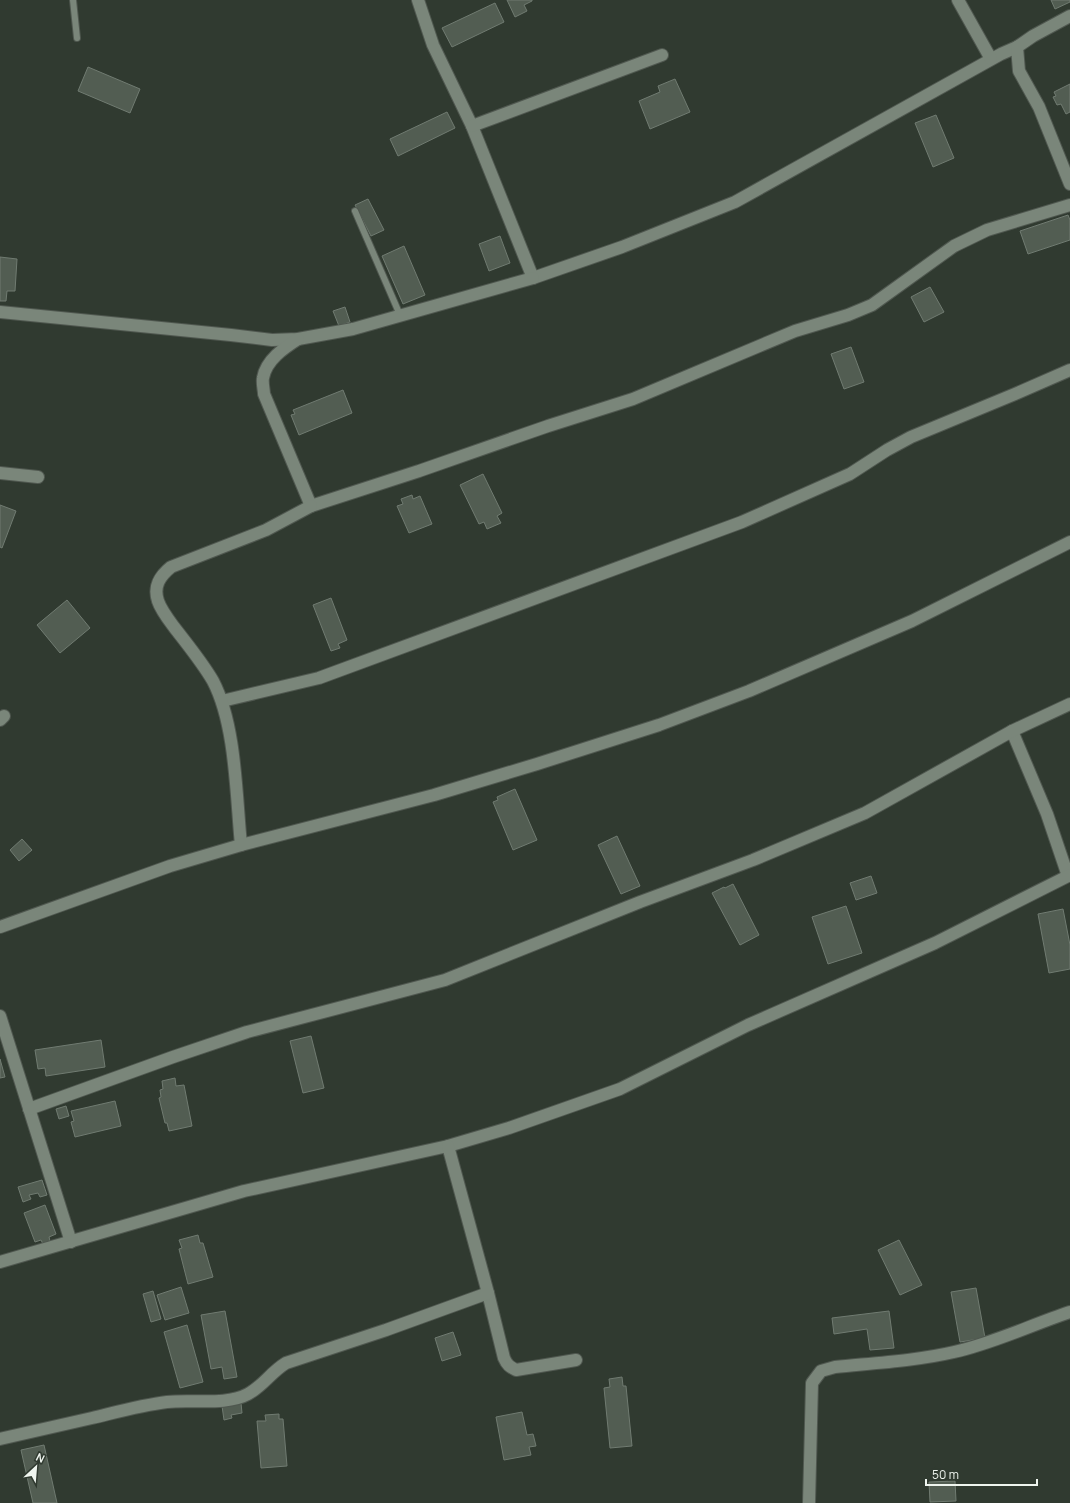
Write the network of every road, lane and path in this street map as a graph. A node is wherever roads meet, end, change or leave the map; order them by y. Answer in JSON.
{"nodes":[{"id":1,"x":73,"y":0,"type":"edge"},
{"id":2,"x":418,"y":0,"type":"edge"},
{"id":3,"x":958,"y":0,"type":"edge"},
{"id":4,"x":1070,"y":16,"type":"edge"},
{"id":5,"x":77,"y":38,"type":"dead end"},
{"id":6,"x":1017,"y":47,"type":"junction"},
{"id":7,"x":662,"y":55,"type":"dead end"},
{"id":8,"x":991,"y":59,"type":"junction"},
{"id":9,"x":472,"y":126,"type":"junction"},
{"id":10,"x":1070,"y":184,"type":"edge"},
{"id":11,"x":1070,"y":205,"type":"edge"},
{"id":12,"x":355,"y":211,"type":"dead end"},
{"id":13,"x":533,"y":278,"type":"junction"},
{"id":14,"x":0,"y":312,"type":"edge"},
{"id":15,"x":400,"y":315,"type":"junction"},
{"id":16,"x":298,"y":339,"type":"junction"},
{"id":17,"x":1070,"y":370,"type":"edge"},
{"id":18,"x":0,"y":473,"type":"edge"},
{"id":19,"x":38,"y":477,"type":"dead end"},
{"id":20,"x":310,"y":506,"type":"junction"},
{"id":21,"x":1070,"y":542,"type":"edge"},
{"id":22,"x":222,"y":701,"type":"junction"},
{"id":23,"x":1070,"y":704,"type":"edge"},
{"id":24,"x":1012,"y":731,"type":"junction"},
{"id":25,"x":241,"y":845,"type":"junction"},
{"id":26,"x":1069,"y":876,"type":"edge"},
{"id":27,"x":0,"y":927,"type":"edge"},
{"id":28,"x":0,"y":1016,"type":"edge"},
{"id":29,"x":30,"y":1109,"type":"junction"},
{"id":30,"x":448,"y":1146,"type":"junction"},
{"id":31,"x":71,"y":1242,"type":"junction"},
{"id":32,"x":0,"y":1262,"type":"edge"},
{"id":33,"x":488,"y":1293,"type":"junction"},
{"id":34,"x":1070,"y":1312,"type":"edge"},
{"id":35,"x":576,"y":1360,"type":"dead end"},
{"id":36,"x":0,"y":1439,"type":"edge"},
{"id":37,"x":809,"y":1503,"type":"edge"}],
"edges":[{"from":1,"to":5,"type":"lane"},
{"from":2,"to":9,"type":"street"},
{"from":3,"to":8,"type":"street"},
{"from":4,"to":6,"type":"street"},
{"from":6,"to":8,"type":"street"},
{"from":6,"to":10,"type":"street"},
{"from":7,"to":9,"type":"street"},
{"from":8,"to":13,"type":"street"},
{"from":9,"to":13,"type":"street"},
{"from":11,"to":20,"type":"street"},
{"from":12,"to":15,"type":"lane"},
{"from":13,"to":15,"type":"street"},
{"from":14,"to":16,"type":"street"},
{"from":15,"to":16,"type":"street"},
{"from":16,"to":20,"type":"street"},
{"from":17,"to":22,"type":"street"},
{"from":18,"to":19,"type":"street"},
{"from":20,"to":22,"type":"street"},
{"from":21,"to":25,"type":"street"},
{"from":22,"to":25,"type":"street"},
{"from":23,"to":24,"type":"street"},
{"from":24,"to":26,"type":"street"},
{"from":24,"to":29,"type":"street"},
{"from":25,"to":27,"type":"street"},
{"from":26,"to":30,"type":"street"},
{"from":28,"to":29,"type":"street"},
{"from":29,"to":31,"type":"street"},
{"from":30,"to":31,"type":"street"},
{"from":30,"to":33,"type":"street"},
{"from":31,"to":32,"type":"street"},
{"from":33,"to":35,"type":"street"},
{"from":33,"to":36,"type":"street"},
{"from":34,"to":37,"type":"street"}]}
